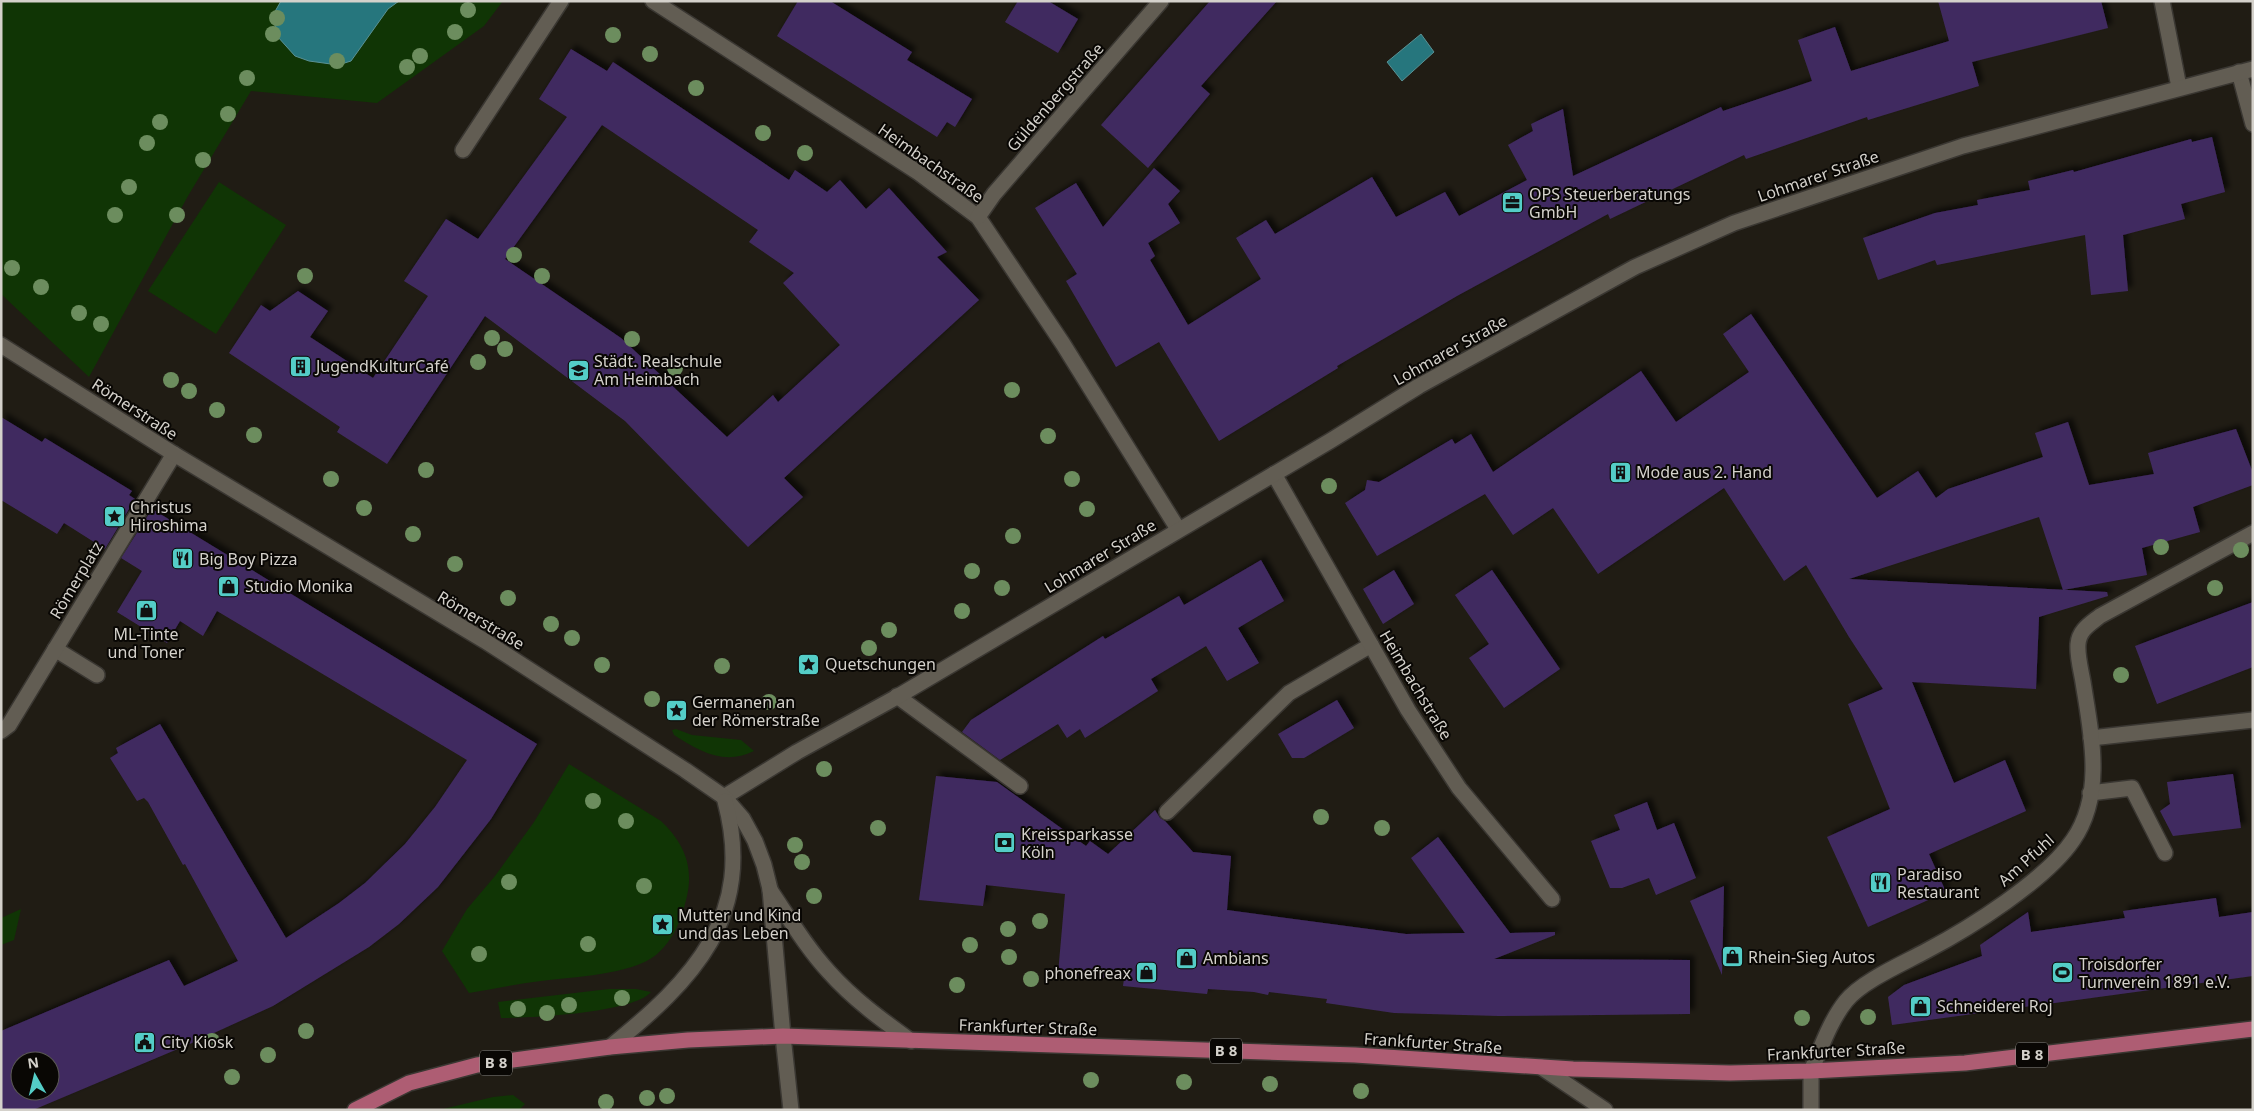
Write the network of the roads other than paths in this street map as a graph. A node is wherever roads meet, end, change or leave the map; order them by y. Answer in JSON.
{"nodes":[{"id":1,"x":561,"y":1,"type":"edge"},
{"id":2,"x":653,"y":1,"type":"edge"},
{"id":3,"x":1161,"y":1,"type":"edge"},
{"id":4,"x":2162,"y":1,"type":"edge"},
{"id":5,"x":2246,"y":70,"type":"edge"},
{"id":6,"x":2179,"y":87,"type":"junction"},
{"id":7,"x":2253,"y":124,"type":"edge"},
{"id":8,"x":463,"y":150,"type":"dead end"},
{"id":9,"x":978,"y":217,"type":"junction"},
{"id":10,"x":1,"y":345,"type":"edge"},
{"id":11,"x":174,"y":454,"type":"junction"},
{"id":12,"x":1274,"y":474,"type":"junction"},
{"id":13,"x":1178,"y":529,"type":"junction"},
{"id":14,"x":2253,"y":533,"type":"edge"},
{"id":15,"x":1371,"y":645,"type":"junction"},
{"id":16,"x":55,"y":649,"type":"junction"},
{"id":17,"x":97,"y":675,"type":"dead end"},
{"id":18,"x":897,"y":696,"type":"junction"},
{"id":19,"x":2253,"y":720,"type":"edge"},
{"id":20,"x":5,"y":728,"type":"edge"},
{"id":21,"x":2091,"y":738,"type":"junction"},
{"id":22,"x":1020,"y":786,"type":"dead end"},
{"id":23,"x":2090,"y":793,"type":"junction"},
{"id":24,"x":724,"y":797,"type":"junction"},
{"id":25,"x":1168,"y":812,"type":"dead end"},
{"id":26,"x":2165,"y":852,"type":"dead end"},
{"id":27,"x":770,"y":889,"type":"junction"},
{"id":28,"x":1552,"y":899,"type":"dead end"},
{"id":29,"x":2253,"y":1029,"type":"edge"},
{"id":30,"x":783,"y":1036,"type":"junction"},
{"id":31,"x":911,"y":1041,"type":"junction"},
{"id":32,"x":610,"y":1047,"type":"junction"},
{"id":33,"x":1541,"y":1067,"type":"junction"},
{"id":34,"x":1811,"y":1072,"type":"junction"},
{"id":35,"x":355,"y":1110,"type":"edge"},
{"id":36,"x":791,"y":1110,"type":"edge"},
{"id":37,"x":1605,"y":1110,"type":"edge"},
{"id":38,"x":1811,"y":1110,"type":"edge"}],
"edges":[{"from":1,"to":8,"type":"street"},
{"from":2,"to":9,"type":"street","name":"Heimbachstraße"},
{"from":3,"to":9,"type":"street","name":"Güldenbergstraße"},
{"from":4,"to":6,"type":"street"},
{"from":5,"to":6,"type":"street","name":"Lohmarer Straße"},
{"from":5,"to":7,"type":"street"},
{"from":6,"to":12,"type":"street","name":"Lohmarer Straße"},
{"from":9,"to":13,"type":"street","name":"Heimbachstraße"},
{"from":10,"to":11,"type":"street","name":"Römerstraße"},
{"from":11,"to":16,"type":"street","name":"Römerplatz"},
{"from":11,"to":24,"type":"street","name":"Römerstraße"},
{"from":12,"to":13,"type":"street","name":"Lohmarer Straße"},
{"from":12,"to":15,"type":"street","name":"Heimbachstraße"},
{"from":13,"to":18,"type":"street","name":"Lohmarer Straße"},
{"from":14,"to":21,"type":"street","name":"Am Pfuhl"},
{"from":15,"to":25,"type":"street"},
{"from":15,"to":28,"type":"street","name":"Heimbachstraße"},
{"from":16,"to":17,"type":"street"},
{"from":16,"to":20,"type":"street","name":"Römerplatz"},
{"from":18,"to":22,"type":"street"},
{"from":18,"to":24,"type":"street","name":"Lohmarer Straße"},
{"from":19,"to":21,"type":"street"},
{"from":21,"to":23,"type":"street","name":"Am Pfuhl"},
{"from":23,"to":26,"type":"street"},
{"from":23,"to":34,"type":"street","name":"Am Pfuhl"},
{"from":24,"to":27,"type":"street","name":"Römerstraße"},
{"from":24,"to":32,"type":"street"},
{"from":27,"to":30,"type":"street","name":"Römerstraße"},
{"from":27,"to":31,"type":"street"},
{"from":29,"to":34,"type":"main road","name":"Frankfurter Straße","number":"B 8"},
{"from":30,"to":31,"type":"main road","name":"Frankfurter Straße","number":"B 8"},
{"from":30,"to":32,"type":"main road","name":"Frankfurter Straße","number":"B 8"},
{"from":30,"to":36,"type":"street","name":"Römerstraße"},
{"from":31,"to":33,"type":"main road","name":"Frankfurter Straße","number":"B 8"},
{"from":32,"to":35,"type":"main road","number":"B 8"},
{"from":33,"to":34,"type":"main road","name":"Frankfurter Straße","number":"B 8"},
{"from":33,"to":37,"type":"street"},
{"from":34,"to":38,"type":"street"}]}
